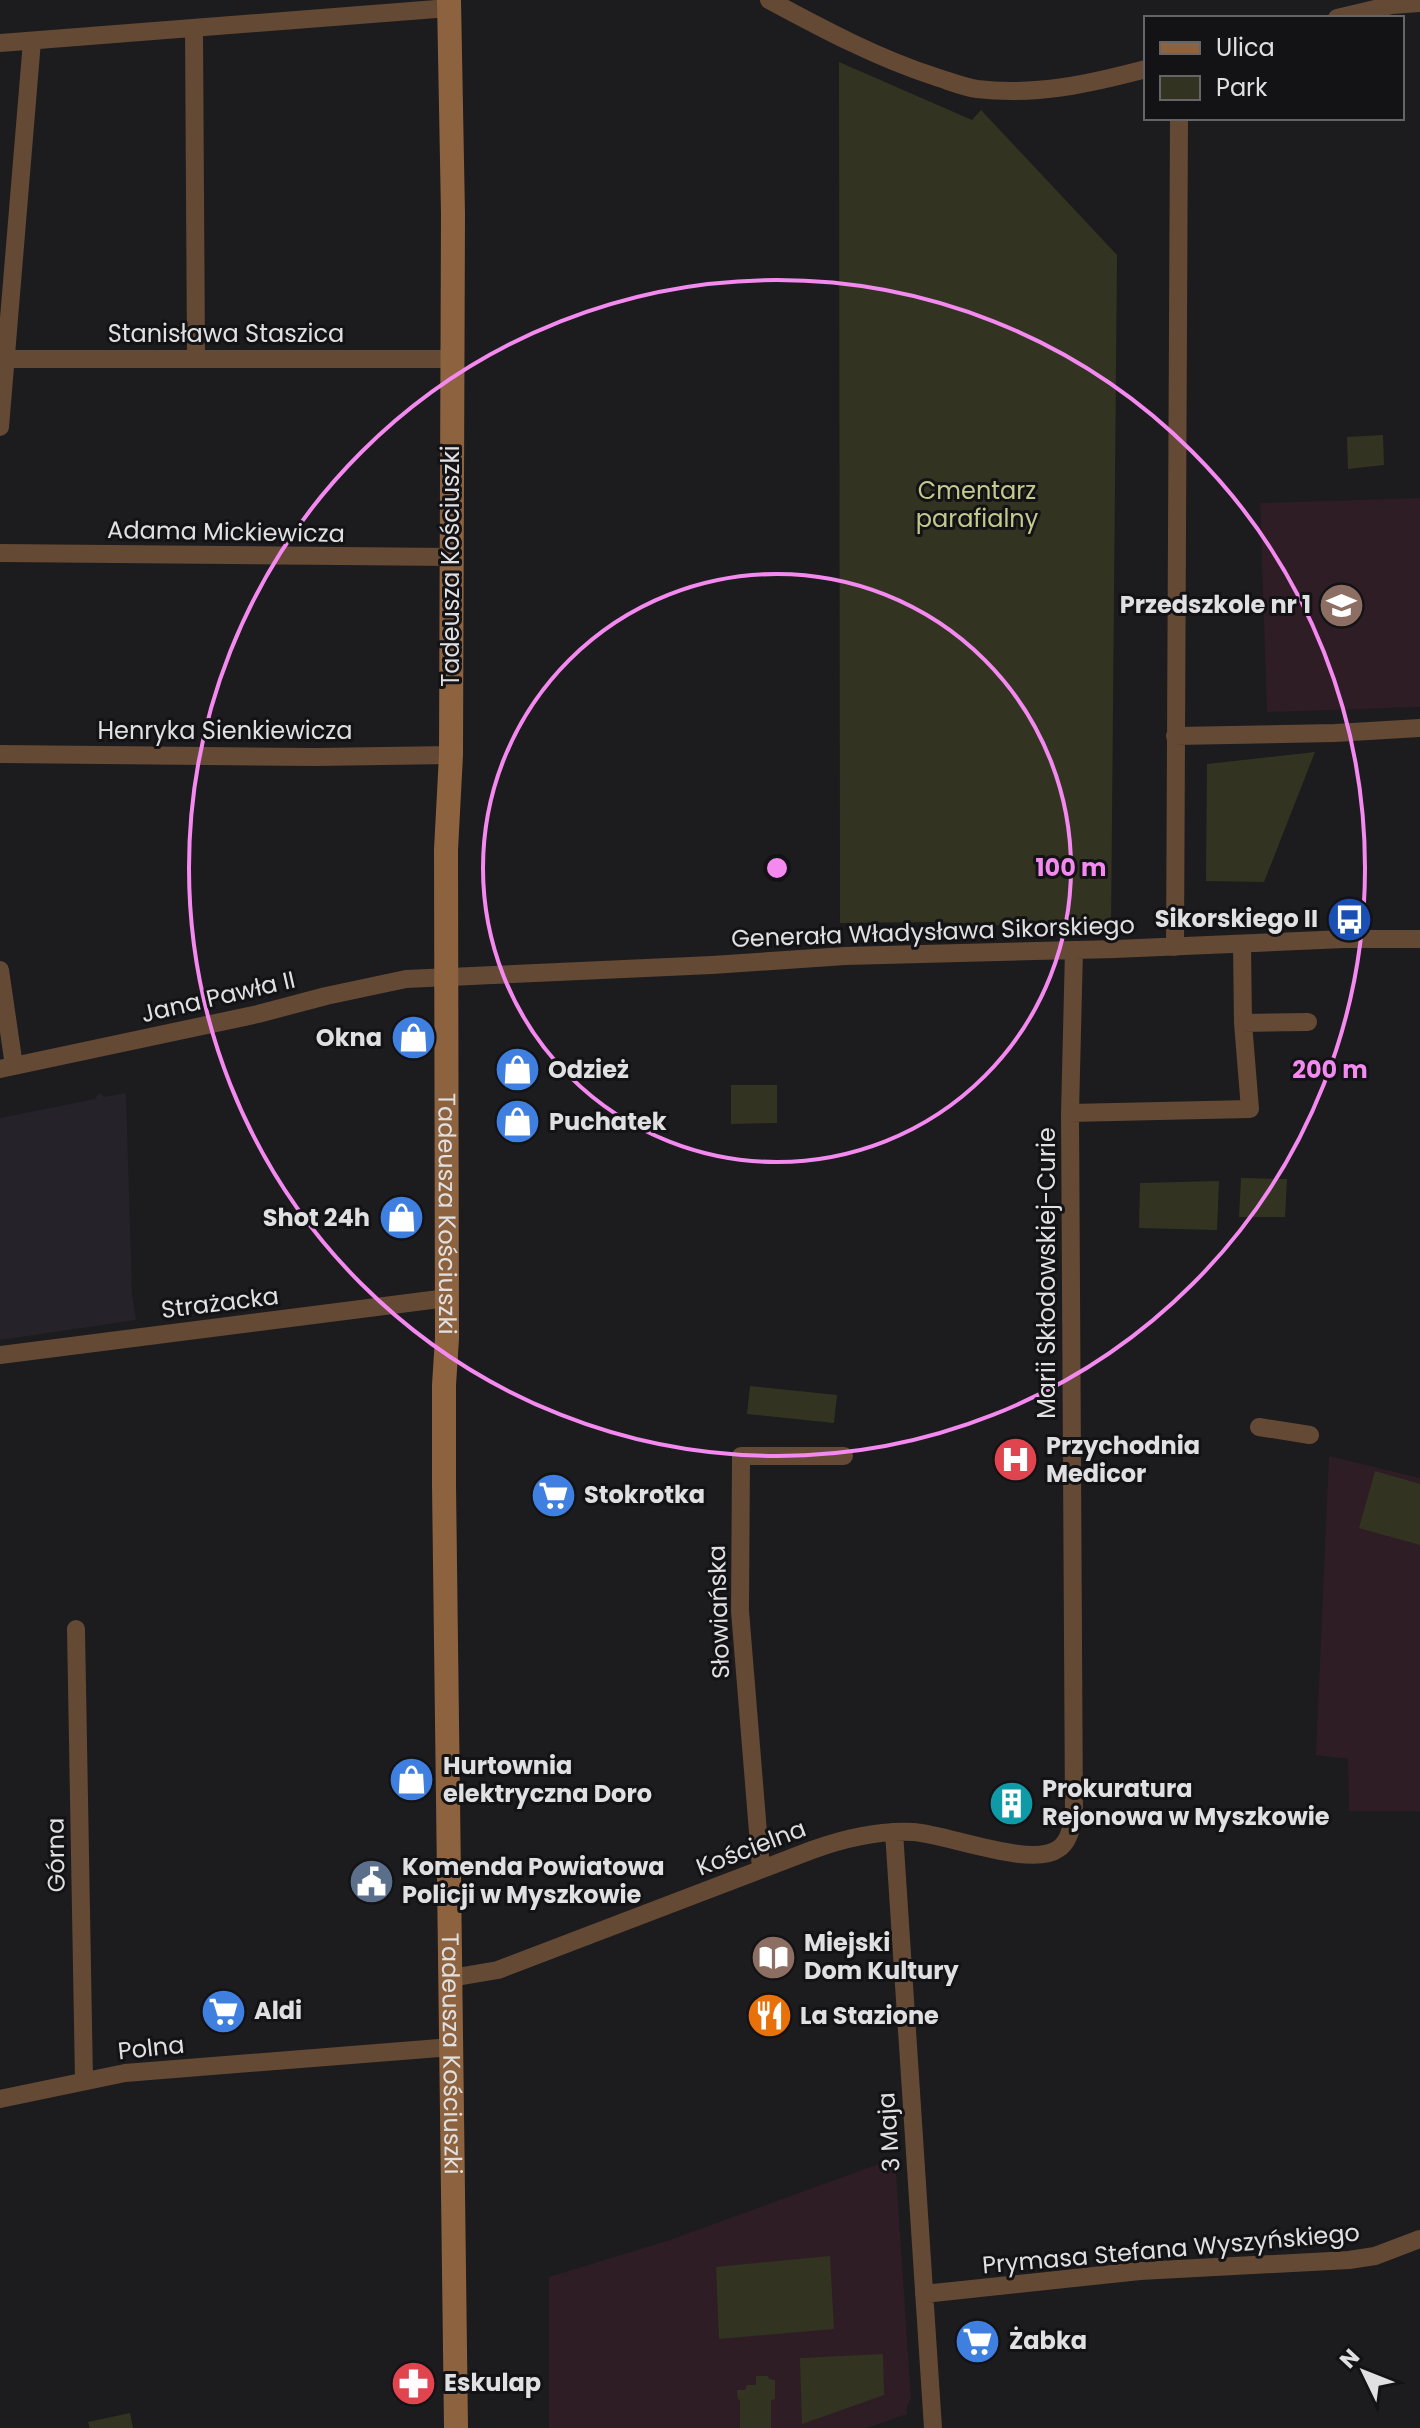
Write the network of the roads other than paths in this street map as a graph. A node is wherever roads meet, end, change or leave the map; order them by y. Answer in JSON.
{"nodes":[{"id":1,"x":769,"y":0,"type":"edge"},
{"id":2,"x":1420,"y":3,"type":"edge"},
{"id":3,"x":449,"y":4,"type":"edge"},
{"id":4,"x":1345,"y":16,"type":"edge"},
{"id":5,"x":194,"y":29,"type":"junction"},
{"id":6,"x":32,"y":41,"type":"junction"},
{"id":7,"x":0,"y":43,"type":"edge"},
{"id":8,"x":1144,"y":70,"type":"edge"},
{"id":9,"x":1179,"y":120,"type":"edge"},
{"id":10,"x":196,"y":357,"type":"junction"},
{"id":11,"x":3,"y":359,"type":"edge"},
{"id":12,"x":452,"y":359,"type":"junction"},
{"id":13,"x":0,"y":427,"type":"edge"},
{"id":14,"x":0,"y":553,"type":"edge"},
{"id":15,"x":451,"y":557,"type":"junction"},
{"id":16,"x":1420,"y":728,"type":"edge"},
{"id":17,"x":1175,"y":736,"type":"junction"},
{"id":18,"x":0,"y":754,"type":"edge"},
{"id":19,"x":451,"y":755,"type":"junction"},
{"id":20,"x":1420,"y":939,"type":"edge"},
{"id":21,"x":1242,"y":944,"type":"junction"},
{"id":22,"x":1175,"y":947,"type":"junction"},
{"id":23,"x":1074,"y":950,"type":"junction"},
{"id":24,"x":0,"y":970,"type":"edge"},
{"id":25,"x":447,"y":978,"type":"junction"},
{"id":26,"x":1308,"y":1022,"type":"dead end"},
{"id":27,"x":1243,"y":1023,"type":"junction"},
{"id":28,"x":7,"y":1067,"type":"edge"},
{"id":29,"x":1070,"y":1113,"type":"junction"},
{"id":30,"x":447,"y":1298,"type":"junction"},
{"id":31,"x":0,"y":1355,"type":"edge"},
{"id":32,"x":1259,"y":1427,"type":"dead end"},
{"id":33,"x":1310,"y":1435,"type":"dead end"},
{"id":34,"x":844,"y":1456,"type":"dead end"},
{"id":35,"x":76,"y":1629,"type":"dead end"},
{"id":36,"x":894,"y":1832,"type":"junction"},
{"id":37,"x":1069,"y":1834,"type":"joint"},
{"id":38,"x":761,"y":1869,"type":"junction"},
{"id":39,"x":451,"y":1978,"type":"junction"},
{"id":40,"x":452,"y":2047,"type":"junction"},
{"id":41,"x":84,"y":2081,"type":"junction"},
{"id":42,"x":0,"y":2099,"type":"edge"},
{"id":43,"x":1420,"y":2239,"type":"edge"},
{"id":44,"x":924,"y":2294,"type":"junction"},
{"id":45,"x":456,"y":2428,"type":"edge"},
{"id":46,"x":933,"y":2428,"type":"edge"}],
"edges":[{"from":1,"to":8,"type":"street"},
{"from":2,"to":4,"type":"street"},
{"from":3,"to":5,"type":"street"},
{"from":3,"to":12,"type":"main road","name":"Tadeusza Kościuszki"},
{"from":5,"to":6,"type":"street"},
{"from":5,"to":10,"type":"street"},
{"from":6,"to":7,"type":"street"},
{"from":6,"to":11,"type":"street"},
{"from":9,"to":17,"type":"street"},
{"from":10,"to":11,"type":"street","name":"Stanisława Staszica"},
{"from":10,"to":12,"type":"street","name":"Stanisława Staszica"},
{"from":11,"to":13,"type":"street"},
{"from":12,"to":15,"type":"main road","name":"Tadeusza Kościuszki"},
{"from":14,"to":15,"type":"street","name":"Adama Mickiewicza"},
{"from":15,"to":19,"type":"main road","name":"Tadeusza Kościuszki"},
{"from":16,"to":17,"type":"street"},
{"from":17,"to":22,"type":"street"},
{"from":18,"to":19,"type":"street","name":"Henryka Sienkiewicza"},
{"from":19,"to":25,"type":"main road","name":"Tadeusza Kościuszki"},
{"from":20,"to":21,"type":"street","name":"Generała Władysława Sikorskiego"},
{"from":21,"to":22,"type":"street","name":"Generała Władysława Sikorskiego"},
{"from":21,"to":27,"type":"street"},
{"from":22,"to":23,"type":"street","name":"Generała Władysława Sikorskiego"},
{"from":23,"to":25,"type":"street","name":"Generała Władysława Sikorskiego"},
{"from":23,"to":29,"type":"street","name":"Marii Skłodowskiej-Curie"},
{"from":24,"to":28,"type":"street"},
{"from":25,"to":28,"type":"street","name":"Jana Pawła II"},
{"from":25,"to":30,"type":"main road","name":"Tadeusza Kościuszki"},
{"from":26,"to":27,"type":"street"},
{"from":27,"to":29,"type":"street"},
{"from":29,"to":37,"type":"street","name":"Marii Skłodowskiej-Curie"},
{"from":30,"to":31,"type":"street","name":"Strażacka"},
{"from":30,"to":39,"type":"main road","name":"Tadeusza Kościuszki"},
{"from":32,"to":33,"type":"street"},
{"from":34,"to":38,"type":"street","name":"Słowiańska"},
{"from":35,"to":41,"type":"street","name":"Górna"},
{"from":36,"to":37,"type":"street","name":"Kościelna"},
{"from":36,"to":38,"type":"street","name":"Kościelna"},
{"from":36,"to":44,"type":"street","name":"3 Maja"},
{"from":38,"to":39,"type":"street","name":"Kościelna"},
{"from":39,"to":40,"type":"main road","name":"Tadeusza Kościuszki"},
{"from":40,"to":41,"type":"street","name":"Polna"},
{"from":40,"to":45,"type":"main road","name":"Tadeusza Kościuszki"},
{"from":41,"to":42,"type":"street","name":"Polna"},
{"from":43,"to":44,"type":"street","name":"Prymasa Stefana Wyszyńskiego"},
{"from":44,"to":46,"type":"street","name":"3 Maja"}]}
